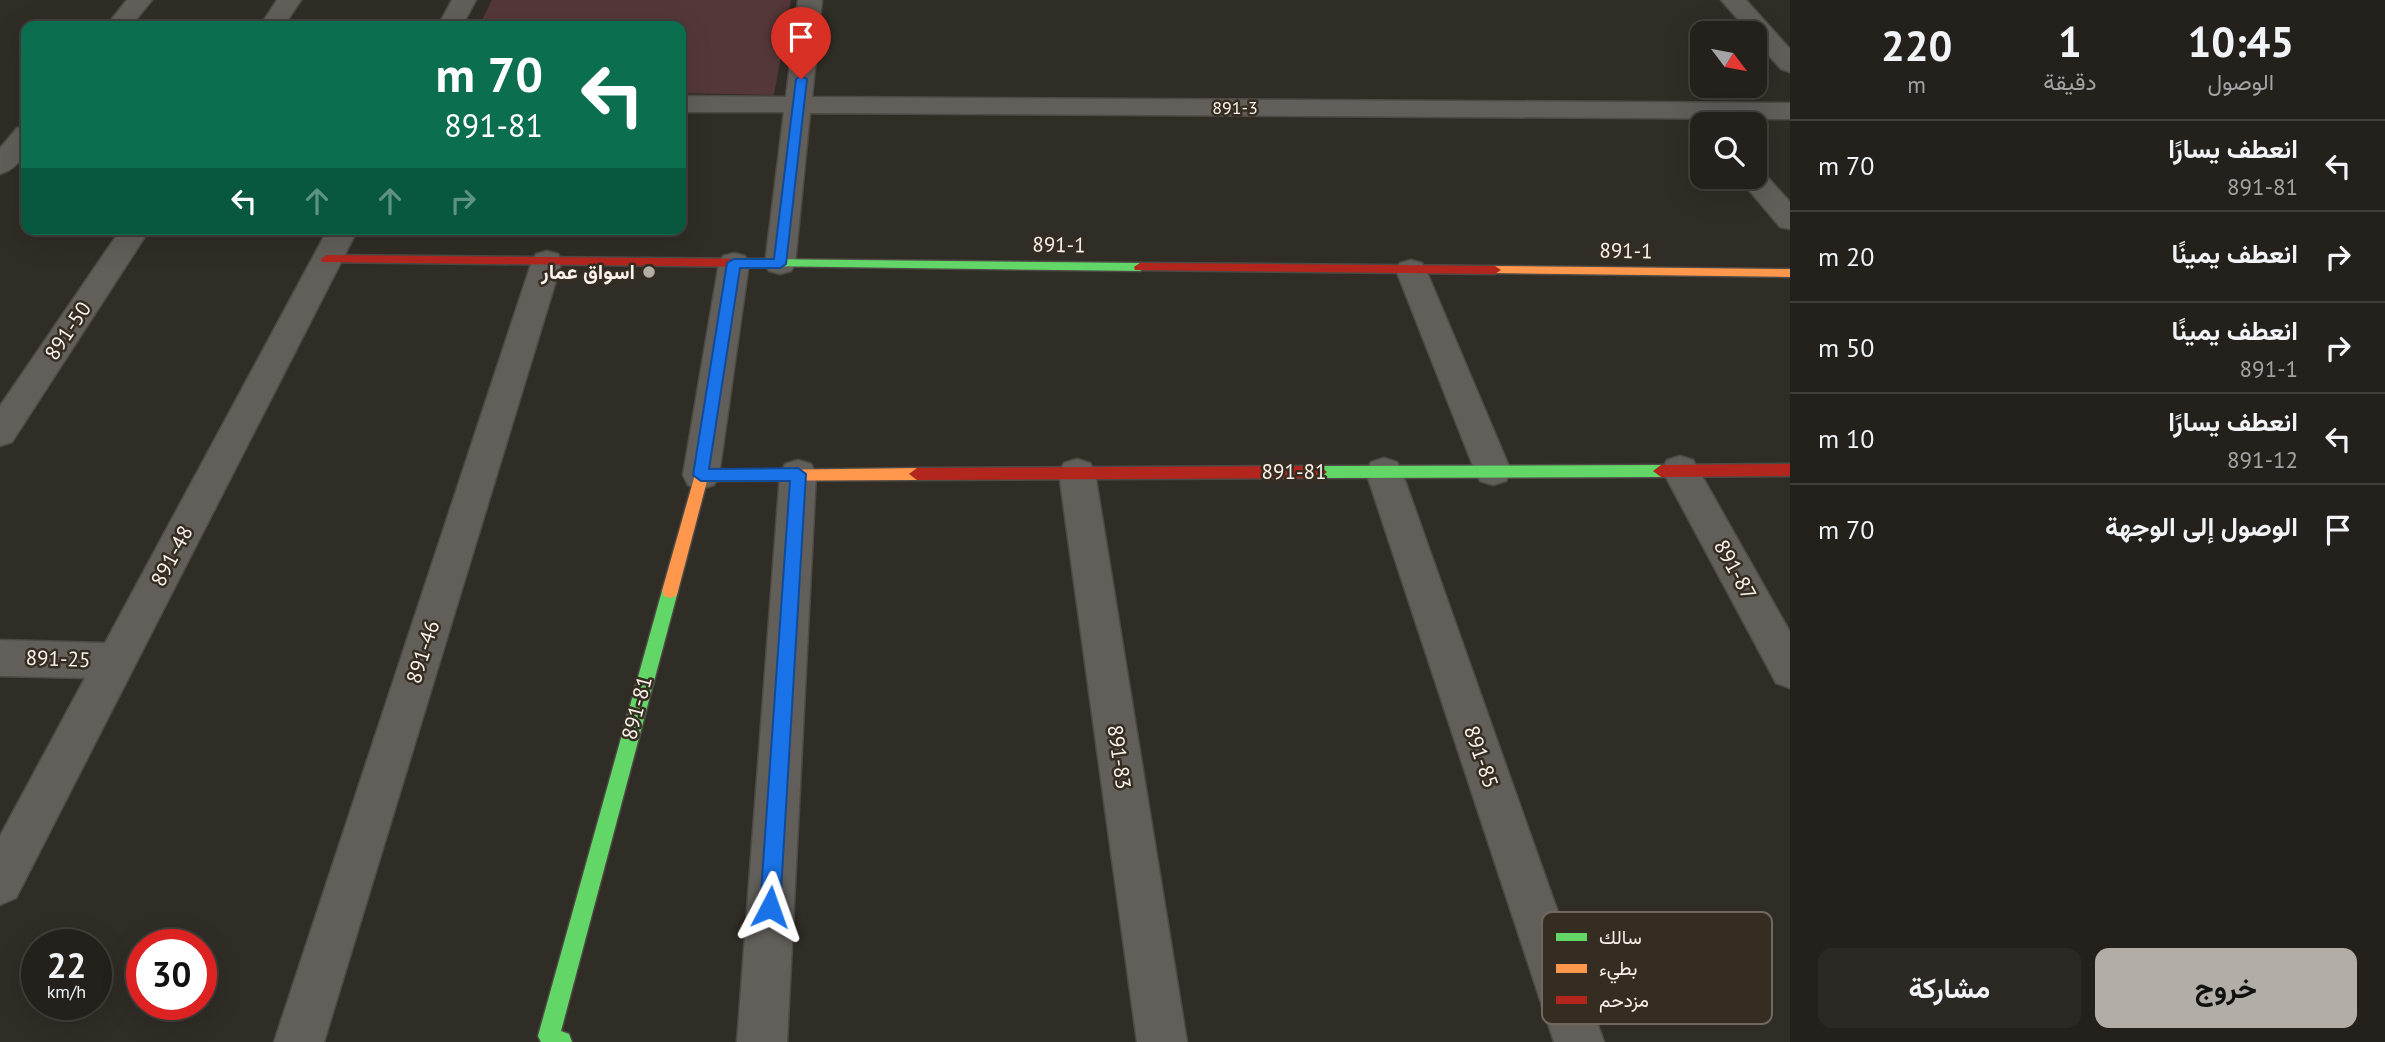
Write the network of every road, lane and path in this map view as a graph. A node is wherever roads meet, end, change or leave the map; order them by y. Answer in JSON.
{"nodes":[{"id":1,"x":140,"y":0,"type":"edge"},
{"id":2,"x":289,"y":0,"type":"edge"},
{"id":3,"x":464,"y":0,"type":"edge"},
{"id":4,"x":810,"y":0,"type":"edge"},
{"id":5,"x":1733,"y":0,"type":"edge"},
{"id":6,"x":122,"y":21,"type":"edge"},
{"id":7,"x":275,"y":21,"type":"edge"},
{"id":8,"x":453,"y":21,"type":"edge"},
{"id":9,"x":1790,"y":64,"type":"edge"},
{"id":10,"x":686,"y":104,"type":"edge"},
{"id":11,"x":798,"y":105,"type":"junction"},
{"id":12,"x":1790,"y":111,"type":"edge"},
{"id":13,"x":1767,"y":113,"type":"edge"},
{"id":14,"x":1690,"y":118,"type":"edge"},
{"id":15,"x":21,"y":140,"type":"edge"},
{"id":16,"x":0,"y":165,"type":"edge"},
{"id":17,"x":1763,"y":189,"type":"edge"},
{"id":18,"x":1790,"y":220,"type":"edge"},
{"id":19,"x":132,"y":235,"type":"edge"},
{"id":20,"x":335,"y":244,"type":"edge"},
{"id":21,"x":547,"y":261,"type":"junction"},
{"id":22,"x":734,"y":263,"type":"junction"},
{"id":23,"x":780,"y":264,"type":"junction"},
{"id":24,"x":1411,"y":270,"type":"junction"},
{"id":25,"x":1790,"y":273,"type":"edge"},
{"id":26,"x":0,"y":433,"type":"edge"},
{"id":27,"x":1680,"y":470,"type":"junction"},
{"id":28,"x":1790,"y":470,"type":"edge"},
{"id":29,"x":1493,"y":471,"type":"junction"},
{"id":30,"x":1384,"y":472,"type":"junction"},
{"id":31,"x":1077,"y":473,"type":"junction"},
{"id":32,"x":798,"y":474,"type":"junction"},
{"id":33,"x":701,"y":475,"type":"junction"},
{"id":34,"x":0,"y":658,"type":"edge"},
{"id":35,"x":117,"y":661,"type":"junction"},
{"id":36,"x":1790,"y":670,"type":"edge"},
{"id":37,"x":0,"y":882,"type":"edge"},
{"id":38,"x":1542,"y":934,"type":"edge"},
{"id":39,"x":1573,"y":1024,"type":"edge"},
{"id":40,"x":555,"y":1039,"type":"edge"},
{"id":41,"x":299,"y":1042,"type":"edge"},
{"id":42,"x":762,"y":1042,"type":"edge"},
{"id":43,"x":1162,"y":1042,"type":"edge"},
{"id":44,"x":1579,"y":1042,"type":"edge"}],
"edges":[{"from":1,"to":6,"type":"street"},
{"from":2,"to":7,"type":"street"},
{"from":3,"to":8,"type":"street"},
{"from":4,"to":11,"type":"street"},
{"from":5,"to":9,"type":"street"},
{"from":10,"to":11,"type":"street","name":"891-3"},
{"from":11,"to":14,"type":"street","name":"891-3"},
{"from":11,"to":23,"type":"street"},
{"from":12,"to":13,"type":"street","name":"891-3"},
{"from":15,"to":16,"type":"street"},
{"from":17,"to":18,"type":"street"},
{"from":19,"to":26,"type":"street","name":"891-50"},
{"from":20,"to":21,"type":"street","name":"891-1"},
{"from":20,"to":35,"type":"street","name":"891-48"},
{"from":21,"to":22,"type":"street","name":"891-1"},
{"from":21,"to":41,"type":"street","name":"891-46"},
{"from":22,"to":23,"type":"street","name":"891-1"},
{"from":22,"to":33,"type":"street"},
{"from":23,"to":24,"type":"street","name":"891-1"},
{"from":24,"to":25,"type":"street","name":"891-1"},
{"from":24,"to":29,"type":"street"},
{"from":27,"to":28,"type":"street","name":"891-81"},
{"from":27,"to":29,"type":"street","name":"891-81"},
{"from":27,"to":36,"type":"street","name":"891-87"},
{"from":29,"to":30,"type":"street","name":"891-81"},
{"from":30,"to":31,"type":"street","name":"891-81"},
{"from":30,"to":38,"type":"street","name":"891-85"},
{"from":31,"to":32,"type":"street","name":"891-81"},
{"from":31,"to":43,"type":"street","name":"891-83"},
{"from":32,"to":33,"type":"street","name":"891-81"},
{"from":32,"to":42,"type":"street"},
{"from":33,"to":40,"type":"street","name":"891-81"},
{"from":34,"to":35,"type":"street","name":"891-25"},
{"from":35,"to":37,"type":"street","name":"891-48"},
{"from":39,"to":44,"type":"street","name":"891-85"}]}
